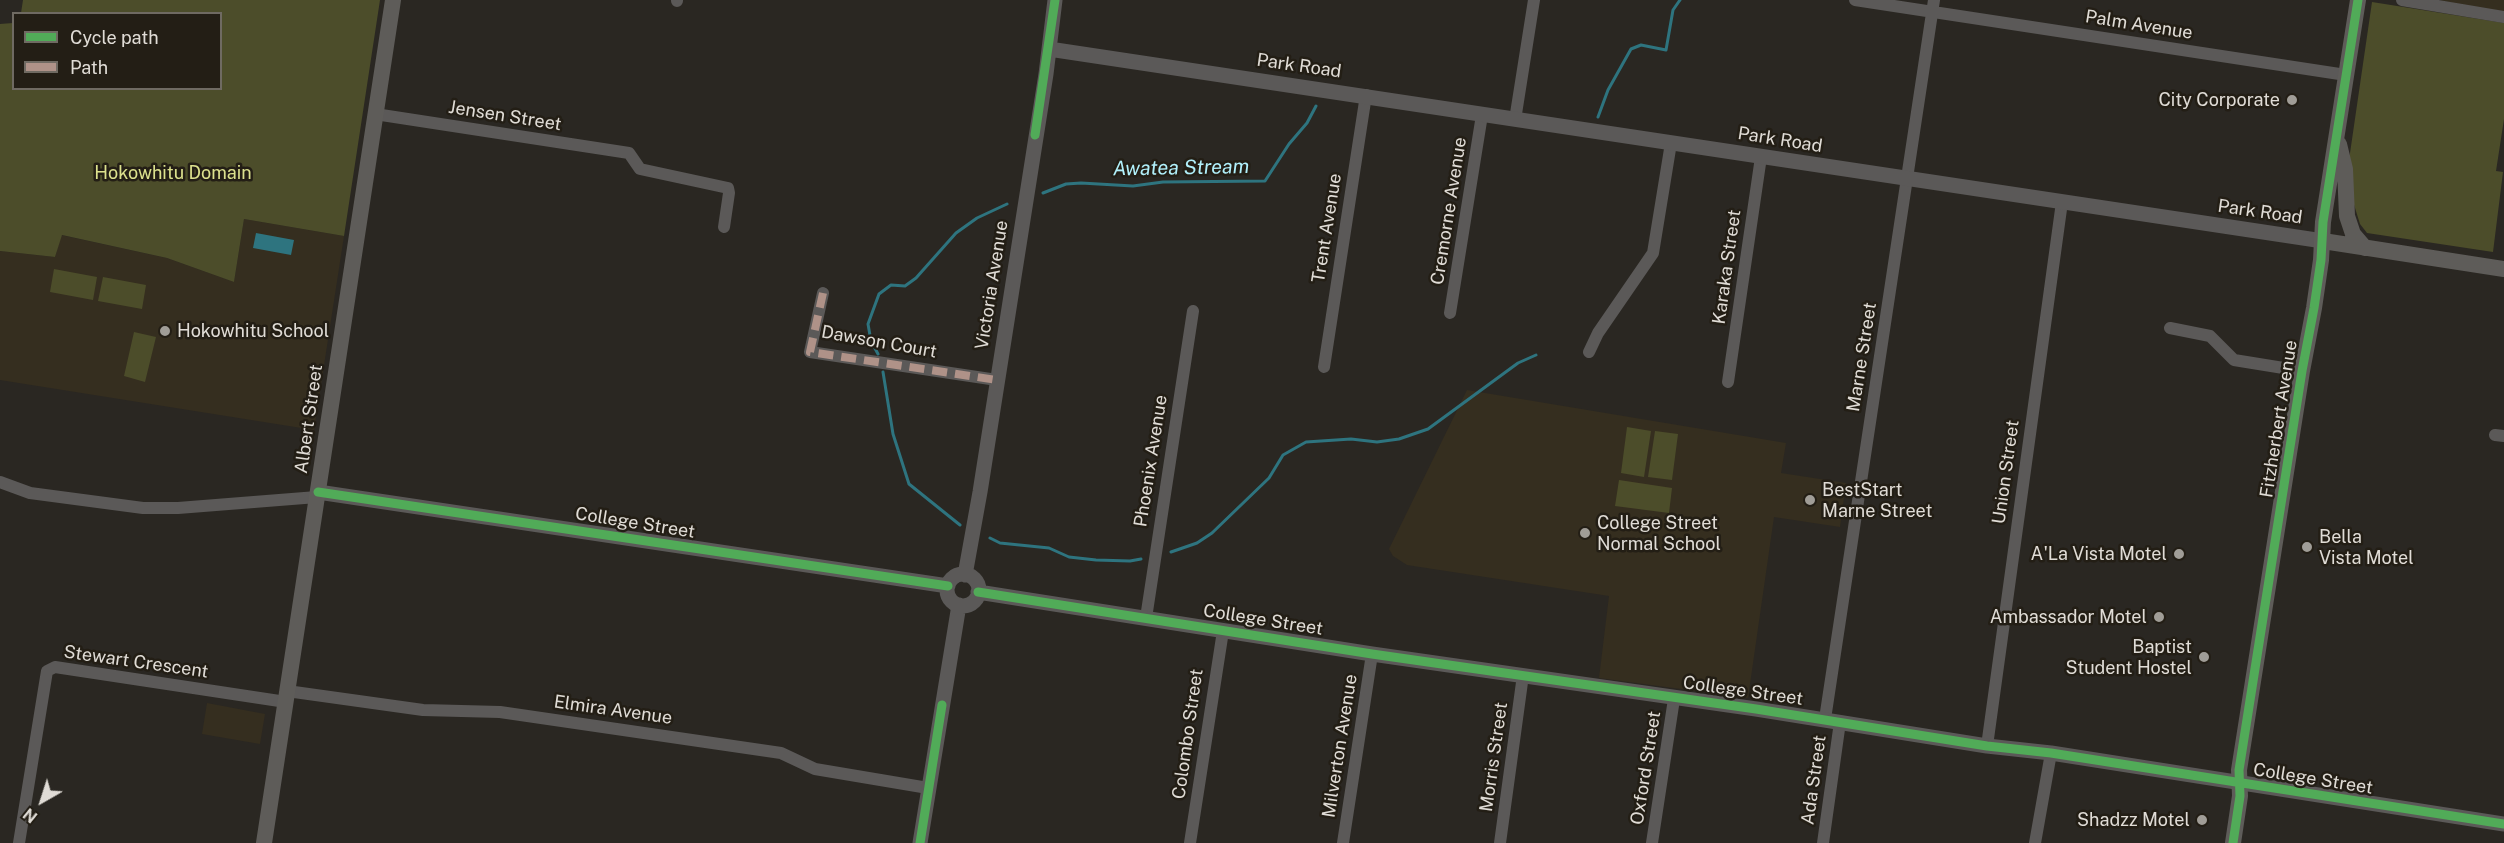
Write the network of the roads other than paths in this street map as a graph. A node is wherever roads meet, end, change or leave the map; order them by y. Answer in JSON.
{"nodes":[{"id":1,"x":393,"y":0,"type":"edge"},
{"id":2,"x":1055,"y":0,"type":"edge"},
{"id":3,"x":1534,"y":0,"type":"edge"},
{"id":4,"x":1855,"y":0,"type":"edge"},
{"id":5,"x":2358,"y":0,"type":"edge"},
{"id":6,"x":2402,"y":0,"type":"edge"},
{"id":7,"x":1933,"y":6,"type":"edge"},
{"id":8,"x":2504,"y":16,"type":"edge"},
{"id":9,"x":1049,"y":49,"type":"junction"},
{"id":10,"x":2346,"y":75,"type":"junction"},
{"id":11,"x":1366,"y":95,"type":"junction"},
{"id":12,"x":375,"y":114,"type":"junction"},
{"id":13,"x":1482,"y":115,"type":"junction"},
{"id":14,"x":1515,"y":120,"type":"junction"},
{"id":15,"x":2337,"y":135,"type":"junction"},
{"id":16,"x":1671,"y":143,"type":"junction"},
{"id":17,"x":1761,"y":157,"type":"junction"},
{"id":18,"x":1907,"y":179,"type":"junction"},
{"id":19,"x":2062,"y":202,"type":"junction"},
{"id":20,"x":724,"y":226,"type":"dead end"},
{"id":21,"x":2323,"y":241,"type":"junction"},
{"id":22,"x":2365,"y":248,"type":"junction"},
{"id":23,"x":2504,"y":269,"type":"edge"},
{"id":24,"x":823,"y":294,"type":"dead end"},
{"id":25,"x":1193,"y":311,"type":"dead end"},
{"id":26,"x":1450,"y":313,"type":"dead end"},
{"id":27,"x":2169,"y":328,"type":"dead end"},
{"id":28,"x":1589,"y":352,"type":"dead end"},
{"id":29,"x":1324,"y":367,"type":"dead end"},
{"id":30,"x":2302,"y":371,"type":"junction"},
{"id":31,"x":997,"y":380,"type":"junction"},
{"id":32,"x":1728,"y":382,"type":"dead end"},
{"id":33,"x":0,"y":482,"type":"edge"},
{"id":34,"x":318,"y":495,"type":"junction"},
{"id":35,"x":965,"y":575,"type":"junction"},
{"id":36,"x":948,"y":586,"type":"junction"},
{"id":37,"x":978,"y":592,"type":"junction"},
{"id":38,"x":959,"y":605,"type":"junction"},
{"id":39,"x":1146,"y":618,"type":"junction"},
{"id":40,"x":1223,"y":631,"type":"junction"},
{"id":41,"x":1372,"y":654,"type":"junction"},
{"id":42,"x":1523,"y":675,"type":"junction"},
{"id":43,"x":286,"y":696,"type":"junction"},
{"id":44,"x":1674,"y":699,"type":"junction"},
{"id":45,"x":1825,"y":719,"type":"junction"},
{"id":46,"x":1840,"y":722,"type":"junction"},
{"id":47,"x":1987,"y":746,"type":"junction"},
{"id":48,"x":2051,"y":753,"type":"junction"},
{"id":49,"x":2239,"y":783,"type":"junction"},
{"id":50,"x":928,"y":788,"type":"junction"},
{"id":51,"x":2504,"y":824,"type":"edge"},
{"id":52,"x":19,"y":843,"type":"edge"},
{"id":53,"x":264,"y":843,"type":"edge"},
{"id":54,"x":920,"y":843,"type":"edge"},
{"id":55,"x":1190,"y":843,"type":"edge"},
{"id":56,"x":1343,"y":843,"type":"edge"},
{"id":57,"x":1500,"y":843,"type":"edge"},
{"id":58,"x":1652,"y":843,"type":"edge"},
{"id":59,"x":1823,"y":843,"type":"edge"},
{"id":60,"x":2036,"y":843,"type":"edge"},
{"id":61,"x":2233,"y":843,"type":"edge"}],
"edges":[{"from":1,"to":12,"type":"main road","name":"Albert Street"},
{"from":2,"to":9,"type":"street","name":"Victoria Avenue"},
{"from":3,"to":14,"type":"street"},
{"from":4,"to":7,"type":"street","name":"Palm Avenue"},
{"from":5,"to":10,"type":"main road","name":"Fitzherbert Avenue"},
{"from":6,"to":8,"type":"street"},
{"from":7,"to":10,"type":"street","name":"Palm Avenue"},
{"from":7,"to":18,"type":"street","name":"Marne Street"},
{"from":9,"to":11,"type":"street","name":"Park Road"},
{"from":9,"to":31,"type":"street","name":"Victoria Avenue"},
{"from":10,"to":15,"type":"main road","name":"Fitzherbert Avenue"},
{"from":11,"to":13,"type":"street","name":"Park Road"},
{"from":11,"to":29,"type":"street","name":"Trent Avenue"},
{"from":12,"to":20,"type":"street","name":"Jensen Street"},
{"from":12,"to":34,"type":"main road","name":"Albert Street"},
{"from":13,"to":14,"type":"street","name":"Park Road"},
{"from":13,"to":26,"type":"street","name":"Cremorne Avenue"},
{"from":14,"to":16,"type":"street","name":"Park Road"},
{"from":15,"to":21,"type":"main road","name":"Fitzherbert Avenue"},
{"from":15,"to":22,"type":"main road"},
{"from":16,"to":17,"type":"street","name":"Park Road"},
{"from":16,"to":28,"type":"street"},
{"from":17,"to":18,"type":"street","name":"Park Road"},
{"from":17,"to":32,"type":"street","name":"Karaka Street"},
{"from":18,"to":19,"type":"street","name":"Park Road"},
{"from":18,"to":45,"type":"street","name":"Marne Street"},
{"from":19,"to":21,"type":"street","name":"Park Road"},
{"from":19,"to":47,"type":"street","name":"Union Street"},
{"from":21,"to":22,"type":"main road","name":"Park Road"},
{"from":21,"to":30,"type":"main road","name":"Fitzherbert Avenue"},
{"from":22,"to":23,"type":"main road","name":"Park Road"},
{"from":24,"to":31,"type":"street","name":"Dawson Court"},
{"from":25,"to":39,"type":"street","name":"Phoenix Avenue"},
{"from":27,"to":30,"type":"street"},
{"from":30,"to":49,"type":"main road","name":"Fitzherbert Avenue"},
{"from":31,"to":35,"type":"street","name":"Victoria Avenue"},
{"from":33,"to":34,"type":"street"},
{"from":34,"to":36,"type":"street","name":"College Street"},
{"from":34,"to":43,"type":"main road","name":"Albert Street"},
{"from":35,"to":36,"type":"street"},
{"from":35,"to":37,"type":"street"},
{"from":36,"to":38,"type":"street"},
{"from":37,"to":38,"type":"street"},
{"from":37,"to":39,"type":"street","name":"College Street"},
{"from":38,"to":50,"type":"street"},
{"from":39,"to":40,"type":"street","name":"College Street"},
{"from":40,"to":41,"type":"street","name":"College Street"},
{"from":40,"to":55,"type":"street","name":"Colombo Street"},
{"from":41,"to":42,"type":"street","name":"College Street"},
{"from":41,"to":56,"type":"street","name":"Milverton Avenue"},
{"from":42,"to":44,"type":"street","name":"College Street"},
{"from":42,"to":57,"type":"street","name":"Morris Street"},
{"from":43,"to":50,"type":"street","name":"Elmira Avenue"},
{"from":43,"to":52,"type":"street","name":"Stewart Crescent"},
{"from":43,"to":53,"type":"main road","name":"Albert Street"},
{"from":44,"to":45,"type":"street","name":"College Street"},
{"from":44,"to":58,"type":"street","name":"Oxford Street"},
{"from":45,"to":46,"type":"street","name":"College Street"},
{"from":46,"to":47,"type":"street","name":"College Street"},
{"from":46,"to":59,"type":"street","name":"Ada Street"},
{"from":47,"to":48,"type":"street","name":"College Street"},
{"from":48,"to":49,"type":"street","name":"College Street"},
{"from":48,"to":60,"type":"street"},
{"from":49,"to":51,"type":"street","name":"College Street"},
{"from":49,"to":61,"type":"main road","name":"Fitzherbert Avenue"},
{"from":50,"to":54,"type":"street"}]}
